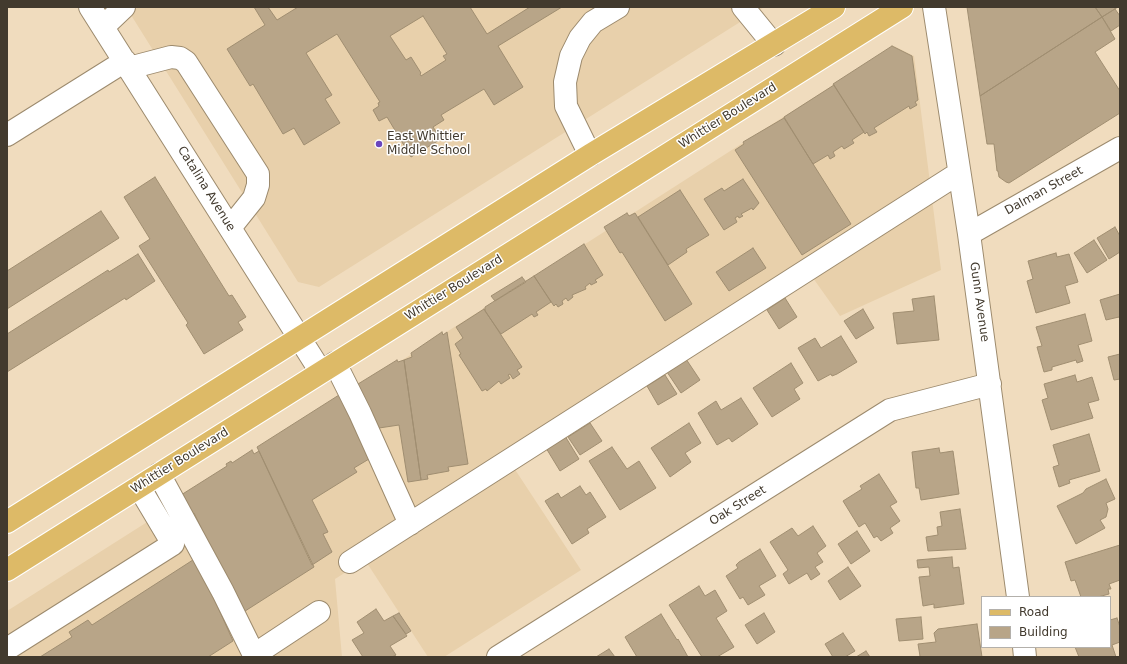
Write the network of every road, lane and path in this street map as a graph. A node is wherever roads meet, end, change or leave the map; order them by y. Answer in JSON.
{"nodes":[{"id":1,"x":90,"y":7,"type":"edge"},
{"id":2,"x":124,"y":7,"type":"edge"},
{"id":3,"x":618,"y":7,"type":"edge"},
{"id":4,"x":743,"y":7,"type":"edge"},
{"id":5,"x":834,"y":7,"type":"edge"},
{"id":6,"x":902,"y":7,"type":"edge"},
{"id":7,"x":934,"y":7,"type":"edge"},
{"id":8,"x":103,"y":26,"type":"junction"},
{"id":9,"x":774,"y":44,"type":"junction"},
{"id":10,"x":127,"y":64,"type":"junction"},
{"id":11,"x":7,"y":135,"type":"edge"},
{"id":12,"x":1120,"y":148,"type":"edge"},
{"id":13,"x":590,"y":155,"type":"junction"},
{"id":14,"x":959,"y":173,"type":"junction"},
{"id":15,"x":230,"y":228,"type":"junction"},
{"id":16,"x":969,"y":234,"type":"junction"},
{"id":17,"x":299,"y":336,"type":"junction"},
{"id":18,"x":328,"y":367,"type":"junction"},
{"id":19,"x":990,"y":384,"type":"junction"},
{"id":20,"x":159,"y":474,"type":"junction"},
{"id":21,"x":139,"y":487,"type":"junction"},
{"id":22,"x":7,"y":522,"type":"edge"},
{"id":23,"x":410,"y":524,"type":"junction"},
{"id":24,"x":350,"y":562,"type":"dead end"},
{"id":25,"x":7,"y":570,"type":"edge"},
{"id":26,"x":1018,"y":596,"type":"edge"},
{"id":27,"x":319,"y":612,"type":"dead end"},
{"id":28,"x":7,"y":649,"type":"edge"},
{"id":29,"x":255,"y":656,"type":"edge"},
{"id":30,"x":498,"y":657,"type":"edge"}],
"edges":[{"from":1,"to":8,"type":"street","name":"Catalina Avenue"},
{"from":2,"to":8,"type":"street"},
{"from":3,"to":13,"type":"street"},
{"from":4,"to":9,"type":"street"},
{"from":5,"to":9,"type":"main road"},
{"from":6,"to":18,"type":"main road","name":"Whittier Boulevard"},
{"from":7,"to":14,"type":"street","name":"Gunn Avenue"},
{"from":8,"to":10,"type":"street","name":"Catalina Avenue"},
{"from":9,"to":13,"type":"main road"},
{"from":10,"to":11,"type":"street"},
{"from":10,"to":15,"type":"street","name":"Catalina Avenue"},
{"from":10,"to":15,"type":"street"},
{"from":12,"to":16,"type":"street","name":"Dalman Street"},
{"from":13,"to":17,"type":"main road"},
{"from":14,"to":16,"type":"street","name":"Gunn Avenue"},
{"from":14,"to":23,"type":"street"},
{"from":15,"to":17,"type":"street","name":"Catalina Avenue"},
{"from":16,"to":19,"type":"street","name":"Gunn Avenue"},
{"from":17,"to":18,"type":"street","name":"Catalina Avenue"},
{"from":17,"to":22,"type":"main road"},
{"from":18,"to":20,"type":"main road","name":"Whittier Boulevard"},
{"from":18,"to":23,"type":"street","name":"Catalina Avenue"},
{"from":19,"to":26,"type":"street","name":"Gunn Avenue"},
{"from":19,"to":30,"type":"street","name":"Oak Street"},
{"from":20,"to":21,"type":"main road","name":"Whittier Boulevard"},
{"from":20,"to":29,"type":"street"},
{"from":21,"to":25,"type":"main road","name":"Whittier Boulevard"},
{"from":21,"to":28,"type":"street"},
{"from":23,"to":24,"type":"street"},
{"from":27,"to":29,"type":"street"}]}
